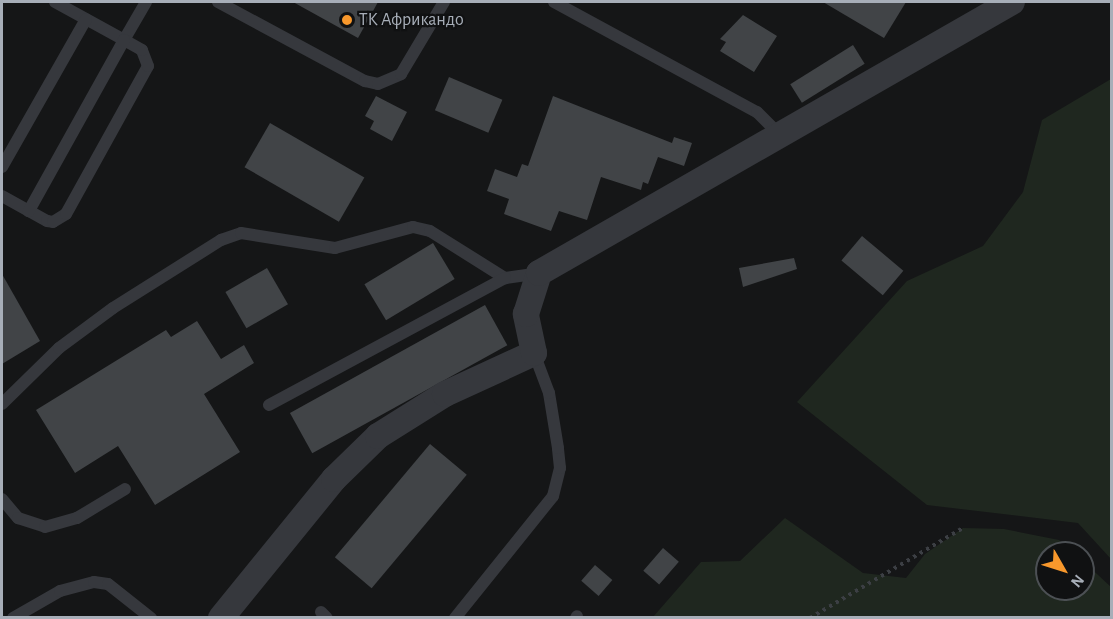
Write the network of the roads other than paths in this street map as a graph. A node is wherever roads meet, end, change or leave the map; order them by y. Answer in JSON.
{"nodes":[{"id":1,"x":55,"y":2,"type":"edge"},
{"id":2,"x":146,"y":2,"type":"edge"},
{"id":3,"x":218,"y":2,"type":"edge"},
{"id":4,"x":444,"y":2,"type":"edge"},
{"id":5,"x":554,"y":2,"type":"edge"},
{"id":6,"x":1012,"y":2,"type":"edge"},
{"id":7,"x":86,"y":19,"type":"junction"},
{"id":8,"x":124,"y":40,"type":"junction"},
{"id":9,"x":778,"y":134,"type":"junction"},
{"id":10,"x":2,"y":167,"type":"edge"},
{"id":11,"x":2,"y":196,"type":"edge"},
{"id":12,"x":29,"y":211,"type":"junction"},
{"id":13,"x":538,"y":273,"type":"junction"},
{"id":14,"x":506,"y":278,"type":"junction"},
{"id":15,"x":534,"y":353,"type":"junction"},
{"id":16,"x":2,"y":404,"type":"edge"},
{"id":17,"x":269,"y":405,"type":"dead end"},
{"id":18,"x":126,"y":489,"type":"dead end"},
{"id":19,"x":2,"y":499,"type":"edge"},
{"id":20,"x":13,"y":618,"type":"edge"},
{"id":21,"x":151,"y":618,"type":"edge"},
{"id":22,"x":221,"y":618,"type":"edge"},
{"id":23,"x":455,"y":618,"type":"edge"}],
"edges":[{"from":1,"to":7,"type":"lane"},
{"from":2,"to":8,"type":"lane"},
{"from":3,"to":4,"type":"lane"},
{"from":5,"to":9,"type":"lane"},
{"from":6,"to":9,"type":"street"},
{"from":7,"to":8,"type":"lane"},
{"from":7,"to":10,"type":"lane"},
{"from":8,"to":12,"type":"lane"},
{"from":8,"to":12,"type":"lane"},
{"from":9,"to":13,"type":"street"},
{"from":11,"to":12,"type":"lane"},
{"from":13,"to":14,"type":"lane"},
{"from":13,"to":15,"type":"street"},
{"from":14,"to":16,"type":"lane"},
{"from":14,"to":17,"type":"lane"},
{"from":15,"to":22,"type":"street"},
{"from":15,"to":23,"type":"lane"},
{"from":18,"to":19,"type":"lane"},
{"from":20,"to":21,"type":"lane"}]}
